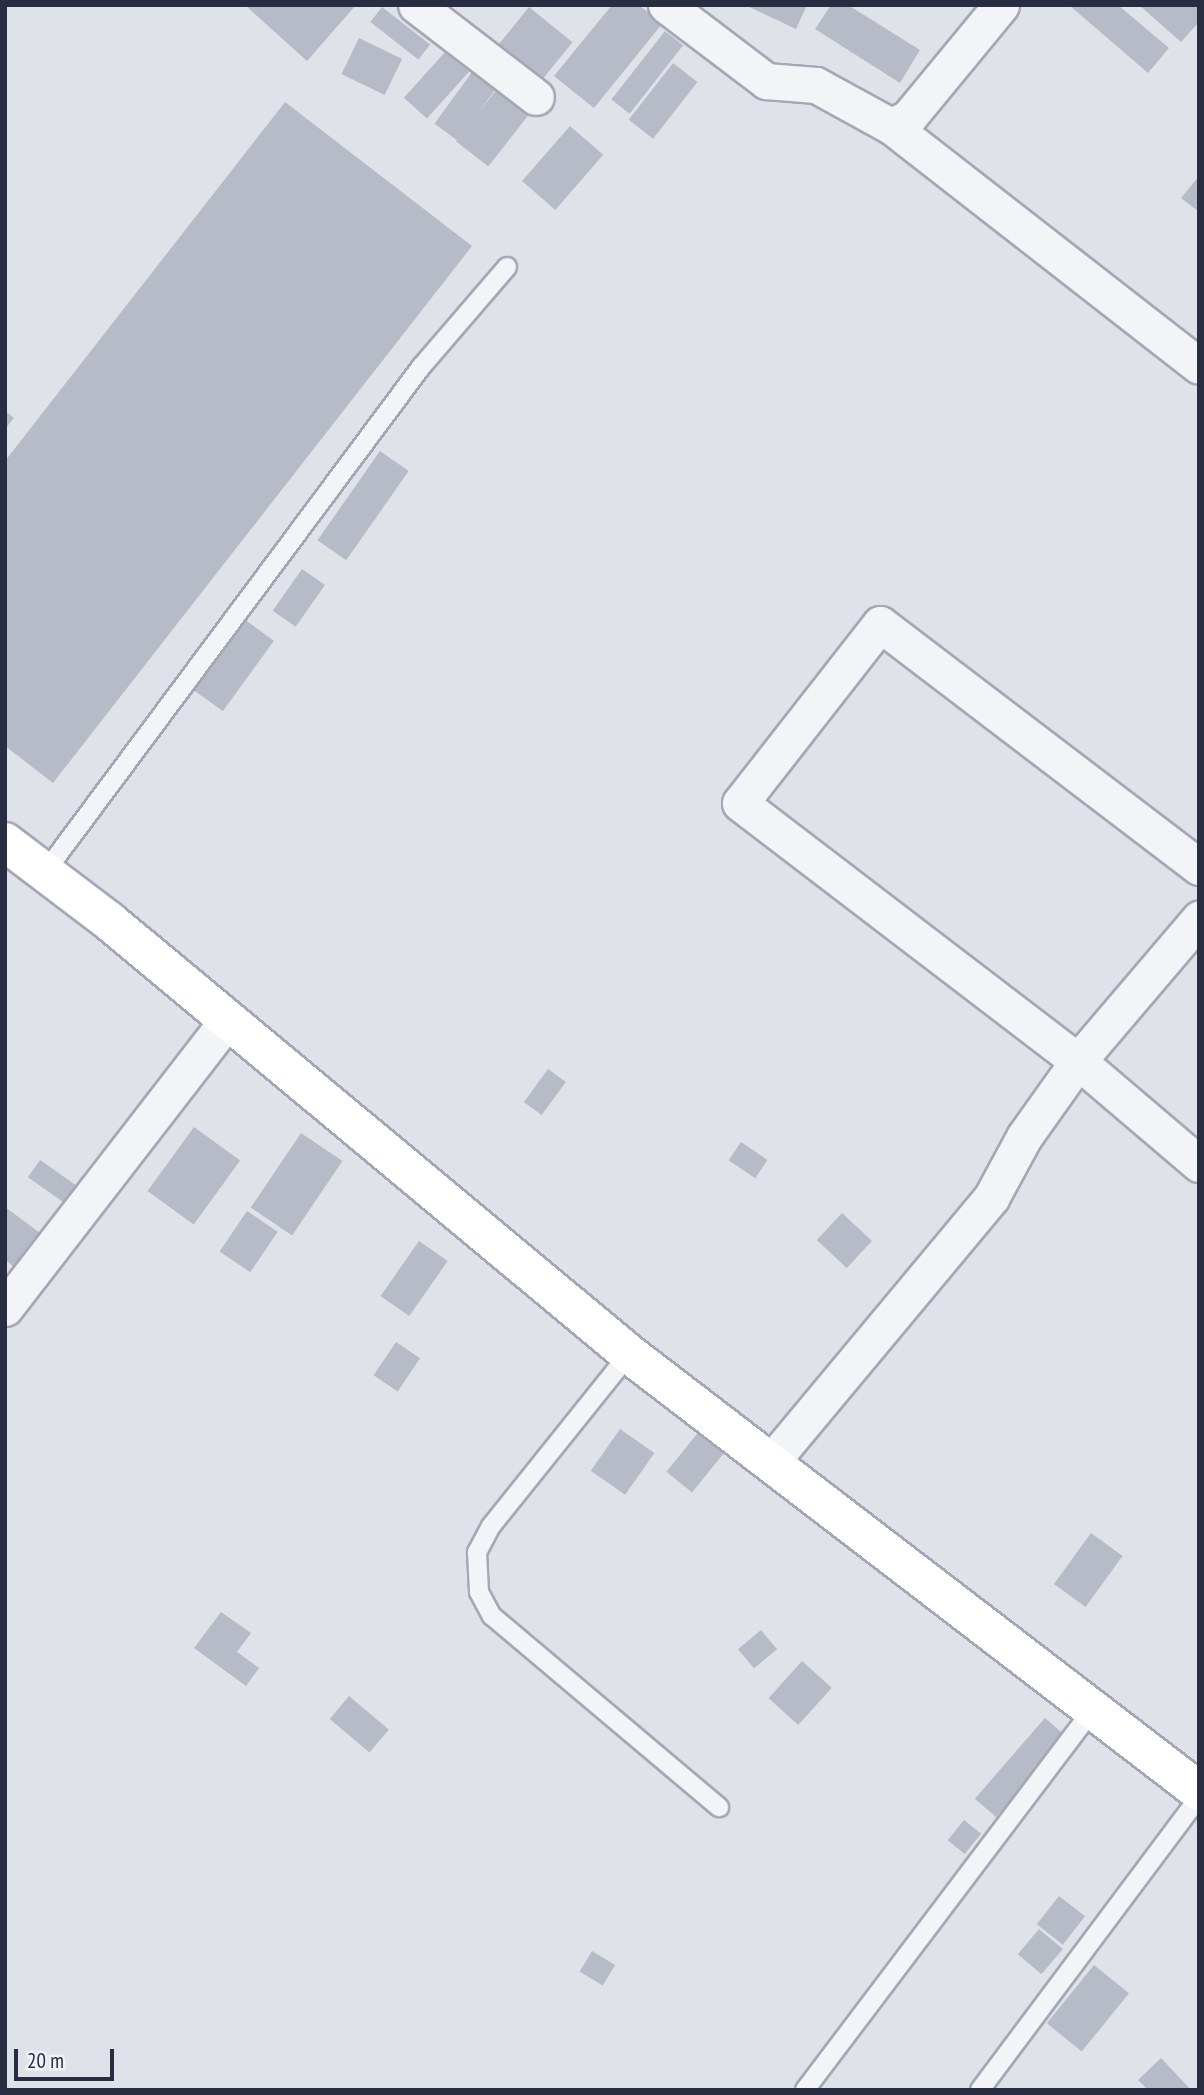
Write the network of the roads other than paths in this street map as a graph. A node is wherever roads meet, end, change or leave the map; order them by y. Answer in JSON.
{"nodes":[{"id":1,"x":416,"y":5,"type":"edge"},
{"id":2,"x":666,"y":5,"type":"edge"},
{"id":3,"x":1001,"y":5,"type":"edge"},
{"id":4,"x":536,"y":97,"type":"dead end"},
{"id":5,"x":891,"y":125,"type":"junction"},
{"id":6,"x":507,"y":267,"type":"dead end"},
{"id":7,"x":1199,"y":366,"type":"edge"},
{"id":8,"x":5,"y":842,"type":"edge"},
{"id":9,"x":1199,"y":867,"type":"edge"},
{"id":10,"x":71,"y":892,"type":"junction"},
{"id":11,"x":1199,"y":919,"type":"edge"},
{"id":12,"x":226,"y":1021,"type":"junction"},
{"id":13,"x":1078,"y":1061,"type":"junction"},
{"id":14,"x":1199,"y":1164,"type":"edge"},
{"id":15,"x":5,"y":1308,"type":"edge"},
{"id":16,"x":629,"y":1354,"type":"junction"},
{"id":17,"x":771,"y":1462,"type":"junction"},
{"id":18,"x":1093,"y":1709,"type":"junction"},
{"id":19,"x":1199,"y":1791,"type":"edge"},
{"id":20,"x":1199,"y":1797,"type":"edge"},
{"id":21,"x":719,"y":1807,"type":"dead end"},
{"id":22,"x":805,"y":2090,"type":"edge"},
{"id":23,"x":980,"y":2090,"type":"edge"}],
"edges":[{"from":1,"to":4,"type":"street"},
{"from":2,"to":5,"type":"street"},
{"from":3,"to":5,"type":"street"},
{"from":5,"to":7,"type":"street"},
{"from":6,"to":10,"type":"lane"},
{"from":8,"to":10,"type":"street"},
{"from":9,"to":13,"type":"street"},
{"from":10,"to":12,"type":"street"},
{"from":11,"to":13,"type":"street"},
{"from":12,"to":15,"type":"street"},
{"from":12,"to":16,"type":"street"},
{"from":13,"to":14,"type":"street"},
{"from":13,"to":17,"type":"street"},
{"from":16,"to":17,"type":"street"},
{"from":16,"to":21,"type":"lane"},
{"from":17,"to":18,"type":"street"},
{"from":18,"to":19,"type":"street"},
{"from":18,"to":22,"type":"lane"},
{"from":20,"to":23,"type":"lane"}]}
